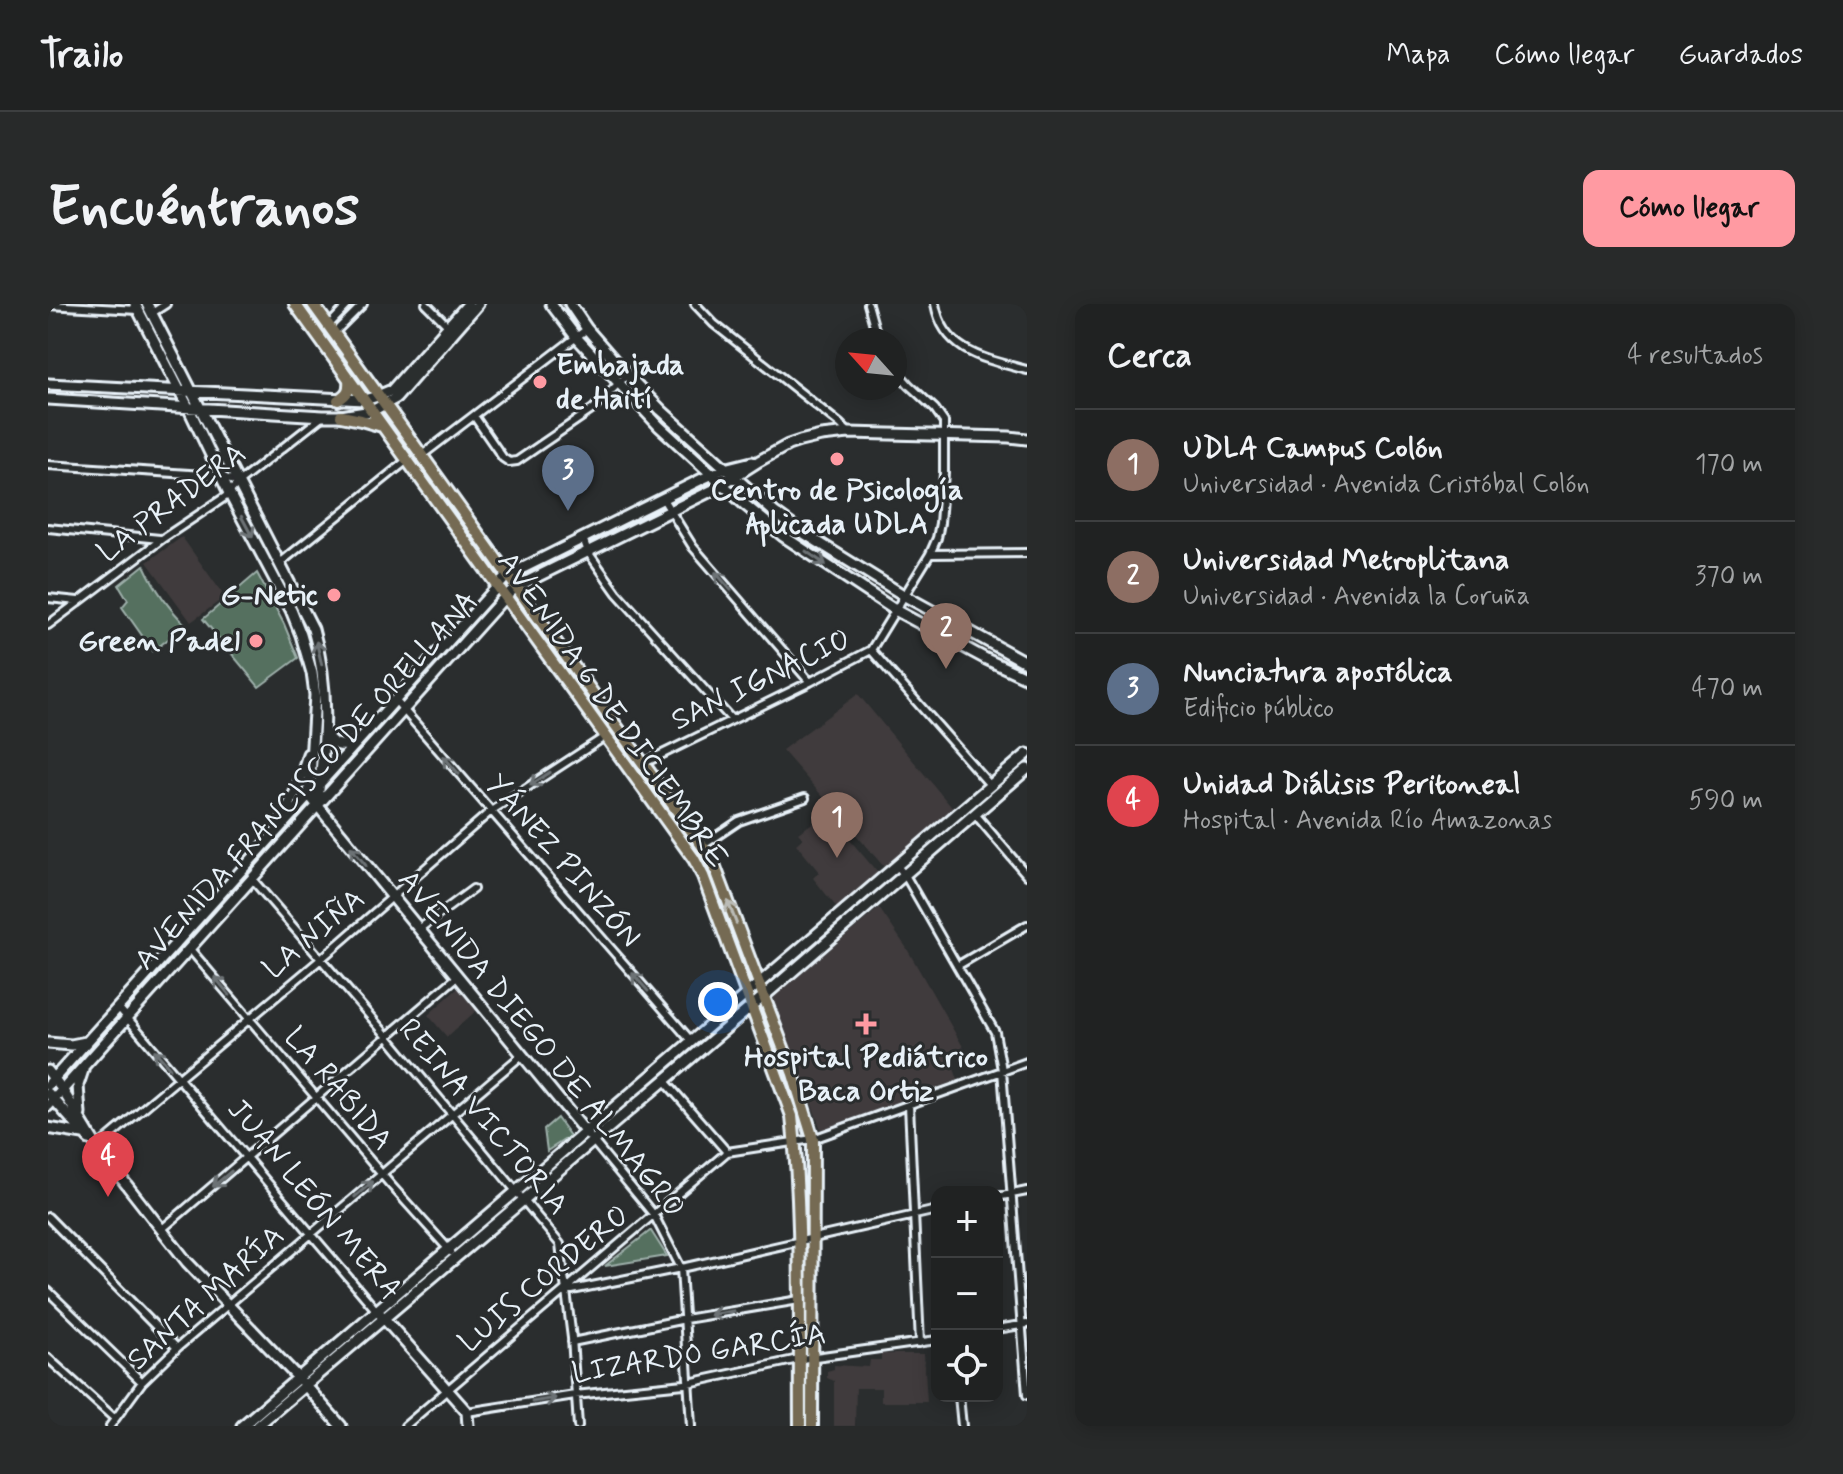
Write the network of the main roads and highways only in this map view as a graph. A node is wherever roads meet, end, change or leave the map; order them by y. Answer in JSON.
{"nodes":[{"id":1,"x":295,"y":304,"type":"edge"},
{"id":2,"x":313,"y":304,"type":"edge"},
{"id":3,"x":468,"y":304,"type":"edge"},
{"id":4,"x":478,"y":304,"type":"edge"},
{"id":5,"x":551,"y":304,"type":"edge"},
{"id":6,"x":570,"y":304,"type":"edge"},
{"id":7,"x":136,"y":307,"type":"edge"},
{"id":8,"x":150,"y":308,"type":"edge"},
{"id":9,"x":451,"y":328,"type":"junction"},
{"id":10,"x":349,"y":379,"type":"junction"},
{"id":11,"x":48,"y":384,"type":"edge"},
{"id":12,"x":180,"y":391,"type":"junction"},
{"id":13,"x":192,"y":392,"type":"junction"},
{"id":14,"x":380,"y":396,"type":"junction"},
{"id":15,"x":48,"y":399,"type":"edge"},
{"id":16,"x":338,"y":400,"type":"junction"},
{"id":17,"x":364,"y":400,"type":"junction"},
{"id":18,"x":188,"y":407,"type":"junction"},
{"id":19,"x":200,"y":408,"type":"junction"},
{"id":20,"x":372,"y":411,"type":"junction"},
{"id":21,"x":341,"y":416,"type":"junction"},
{"id":22,"x":383,"y":427,"type":"junction"},
{"id":23,"x":1027,"y":437,"type":"edge"},
{"id":24,"x":759,"y":461,"type":"junction"},
{"id":25,"x":724,"y":469,"type":"junction"},
{"id":26,"x":712,"y":474,"type":"junction"},
{"id":27,"x":735,"y":478,"type":"junction"},
{"id":28,"x":723,"y":484,"type":"junction"},
{"id":29,"x":507,"y":576,"type":"junction"},
{"id":30,"x":497,"y":587,"type":"junction"},
{"id":31,"x":516,"y":587,"type":"junction"},
{"id":32,"x":505,"y":597,"type":"junction"},
{"id":33,"x":963,"y":629,"type":"junction"},
{"id":34,"x":956,"y":643,"type":"junction"},
{"id":35,"x":1027,"y":663,"type":"edge"},
{"id":36,"x":1027,"y":678,"type":"edge"},
{"id":37,"x":324,"y":731,"type":"junction"},
{"id":38,"x":313,"y":735,"type":"junction"},
{"id":39,"x":355,"y":744,"type":"junction"},
{"id":40,"x":1027,"y":754,"type":"edge"},
{"id":41,"x":1027,"y":769,"type":"edge"},
{"id":42,"x":320,"y":782,"type":"junction"},
{"id":43,"x":309,"y":795,"type":"junction"},
{"id":44,"x":317,"y":806,"type":"junction"},
{"id":45,"x":274,"y":833,"type":"junction"},
{"id":46,"x":255,"y":855,"type":"junction"},
{"id":47,"x":252,"y":879,"type":"junction"},
{"id":48,"x":759,"y":984,"type":"junction"},
{"id":49,"x":747,"y":995,"type":"junction"},
{"id":50,"x":764,"y":996,"type":"junction"},
{"id":51,"x":751,"y":1007,"type":"junction"},
{"id":52,"x":86,"y":1042,"type":"junction"},
{"id":53,"x":48,"y":1043,"type":"edge"},
{"id":54,"x":86,"y":1063,"type":"junction"},
{"id":55,"x":50,"y":1078,"type":"edge"},
{"id":56,"x":62,"y":1089,"type":"junction"},
{"id":57,"x":50,"y":1100,"type":"edge"},
{"id":58,"x":80,"y":1117,"type":"junction"},
{"id":59,"x":48,"y":1128,"type":"edge"},
{"id":60,"x":585,"y":1132,"type":"junction"},
{"id":61,"x":83,"y":1134,"type":"junction"},
{"id":62,"x":593,"y":1141,"type":"junction"},
{"id":63,"x":97,"y":1147,"type":"junction"},
{"id":64,"x":452,"y":1253,"type":"junction"},
{"id":65,"x":376,"y":1310,"type":"junction"},
{"id":66,"x":384,"y":1318,"type":"junction"},
{"id":67,"x":302,"y":1382,"type":"junction"},
{"id":68,"x":242,"y":1426,"type":"edge"},
{"id":69,"x":257,"y":1426,"type":"edge"},
{"id":70,"x":341,"y":1426,"type":"edge"},
{"id":71,"x":468,"y":1426,"type":"edge"},
{"id":72,"x":800,"y":1426,"type":"edge"},
{"id":73,"x":812,"y":1426,"type":"edge"}],
"edges":[{"from":1,"to":10,"type":"main road","name":"AVENIDA 6 DE DICIEMBRE"},
{"from":2,"to":14,"type":"main road","name":"AVENIDA 6 DE DICIEMBRE"},
{"from":3,"to":9,"type":"main road"},
{"from":4,"to":9,"type":"main road"},
{"from":5,"to":26,"type":"main road"},
{"from":6,"to":25,"type":"main road"},
{"from":7,"to":12,"type":"main road"},
{"from":8,"to":13,"type":"main road"},
{"from":9,"to":14,"type":"main road"},
{"from":10,"to":16,"type":"main road"},
{"from":10,"to":17,"type":"main road","name":"AVENIDA 6 DE DICIEMBRE"},
{"from":11,"to":12,"type":"main road"},
{"from":12,"to":13,"type":"main road"},
{"from":12,"to":18,"type":"main road"},
{"from":13,"to":16,"type":"main road"},
{"from":13,"to":19,"type":"main road"},
{"from":14,"to":17,"type":"main road"},
{"from":14,"to":20,"type":"main road"},
{"from":14,"to":29,"type":"main road","name":"AVENIDA 6 DE DICIEMBRE"},
{"from":15,"to":18,"type":"main road"},
{"from":16,"to":17,"type":"main road"},
{"from":17,"to":20,"type":"main road","name":"AVENIDA 6 DE DICIEMBRE"},
{"from":18,"to":19,"type":"main road"},
{"from":18,"to":38,"type":"main road","one_way":true},
{"from":19,"to":21,"type":"main road"},
{"from":37,"to":19,"type":"main road","one_way":true},
{"from":20,"to":21,"type":"main road"},
{"from":20,"to":22,"type":"main road","name":"AVENIDA 6 DE DICIEMBRE"},
{"from":21,"to":22,"type":"main road"},
{"from":22,"to":30,"type":"main road","name":"AVENIDA 6 DE DICIEMBRE"},
{"from":23,"to":24,"type":"main road","name":"AVENIDA FRANCISCO DE ORELLANA"},
{"from":24,"to":25,"type":"main road","name":"AVENIDA FRANCISCO DE ORELLANA"},
{"from":24,"to":27,"type":"main road","name":"AVENIDA FRANCISCO DE ORELLANA"},
{"from":25,"to":26,"type":"main road","name":"AVENIDA FRANCISCO DE ORELLANA"},
{"from":25,"to":27,"type":"main road"},
{"from":26,"to":28,"type":"main road"},
{"from":26,"to":29,"type":"main road","name":"AVENIDA FRANCISCO DE ORELLANA"},
{"from":27,"to":28,"type":"main road","name":"AVENIDA FRANCISCO DE ORELLANA"},
{"from":27,"to":33,"type":"main road"},
{"from":28,"to":31,"type":"main road","name":"AVENIDA FRANCISCO DE ORELLANA"},
{"from":28,"to":34,"type":"main road","one_way":true},
{"from":29,"to":30,"type":"main road","name":"AVENIDA FRANCISCO DE ORELLANA"},
{"from":29,"to":31,"type":"main road","name":"AVENIDA 6 DE DICIEMBRE"},
{"from":30,"to":32,"type":"main road","name":"AVENIDA 6 DE DICIEMBRE"},
{"from":30,"to":39,"type":"main road","name":"AVENIDA FRANCISCO DE ORELLANA"},
{"from":31,"to":32,"type":"main road","name":"AVENIDA FRANCISCO DE ORELLANA"},
{"from":48,"to":31,"type":"main road","name":"AVENIDA 6 DE DICIEMBRE","one_way":true},
{"from":32,"to":44,"type":"main road","name":"AVENIDA FRANCISCO DE ORELLANA"},
{"from":32,"to":49,"type":"main road","name":"AVENIDA 6 DE DICIEMBRE"},
{"from":33,"to":34,"type":"main road"},
{"from":33,"to":35,"type":"main road"},
{"from":34,"to":36,"type":"main road"},
{"from":37,"to":39,"type":"main road"},
{"from":37,"to":42,"type":"main road"},
{"from":38,"to":43,"type":"main road"},
{"from":38,"to":45,"type":"main road"},
{"from":39,"to":42,"type":"main road","name":"AVENIDA FRANCISCO DE ORELLANA"},
{"from":40,"to":48,"type":"main road"},
{"from":41,"to":50,"type":"main road"},
{"from":42,"to":43,"type":"main road","name":"AVENIDA FRANCISCO DE ORELLANA"},
{"from":42,"to":44,"type":"main road"},
{"from":43,"to":44,"type":"main road","name":"AVENIDA DIEGO DE ALMAGRO"},
{"from":43,"to":45,"type":"main road","name":"AVENIDA FRANCISCO DE ORELLANA"},
{"from":44,"to":47,"type":"main road","name":"AVENIDA FRANCISCO DE ORELLANA"},
{"from":60,"to":44,"type":"main road","name":"AVENIDA DIEGO DE ALMAGRO","one_way":true},
{"from":45,"to":46,"type":"main road","name":"AVENIDA FRANCISCO DE ORELLANA"},
{"from":46,"to":47,"type":"main road"},
{"from":46,"to":52,"type":"main road","name":"AVENIDA FRANCISCO DE ORELLANA"},
{"from":47,"to":54,"type":"main road","name":"AVENIDA FRANCISCO DE ORELLANA"},
{"from":48,"to":49,"type":"main road"},
{"from":48,"to":50,"type":"main road","name":"AVENIDA 6 DE DICIEMBRE"},
{"from":49,"to":51,"type":"main road","name":"AVENIDA 6 DE DICIEMBRE"},
{"from":49,"to":60,"type":"main road"},
{"from":50,"to":51,"type":"main road"},
{"from":50,"to":73,"type":"main road","name":"AVENIDA 6 DE DICIEMBRE"},
{"from":51,"to":62,"type":"main road"},
{"from":51,"to":72,"type":"main road","name":"AVENIDA 6 DE DICIEMBRE"},
{"from":52,"to":53,"type":"main road"},
{"from":52,"to":55,"type":"main road","name":"AVENIDA FRANCISCO DE ORELLANA"},
{"from":54,"to":56,"type":"main road","name":"AVENIDA FRANCISCO DE ORELLANA"},
{"from":54,"to":58,"type":"main road"},
{"from":55,"to":56,"type":"main road"},
{"from":56,"to":57,"type":"main road","name":"AVENIDA FRANCISCO DE ORELLANA"},
{"from":56,"to":58,"type":"main road"},
{"from":57,"to":61,"type":"main road"},
{"from":58,"to":63,"type":"main road"},
{"from":59,"to":61,"type":"main road"},
{"from":60,"to":62,"type":"main road","name":"AVENIDA DIEGO DE ALMAGRO"},
{"from":60,"to":64,"type":"main road"},
{"from":61,"to":63,"type":"main road"},
{"from":62,"to":64,"type":"main road"},
{"from":63,"to":67,"type":"main road"},
{"from":64,"to":65,"type":"main road"},
{"from":64,"to":66,"type":"main road"},
{"from":65,"to":66,"type":"main road","name":"JUAN LEÓN MERA"},
{"from":65,"to":67,"type":"main road"},
{"from":66,"to":67,"type":"main road"},
{"from":66,"to":71,"type":"main road","name":"JUAN LEÓN MERA"},
{"from":67,"to":68,"type":"main road"},
{"from":67,"to":69,"type":"main road"},
{"from":67,"to":70,"type":"main road"}]}
